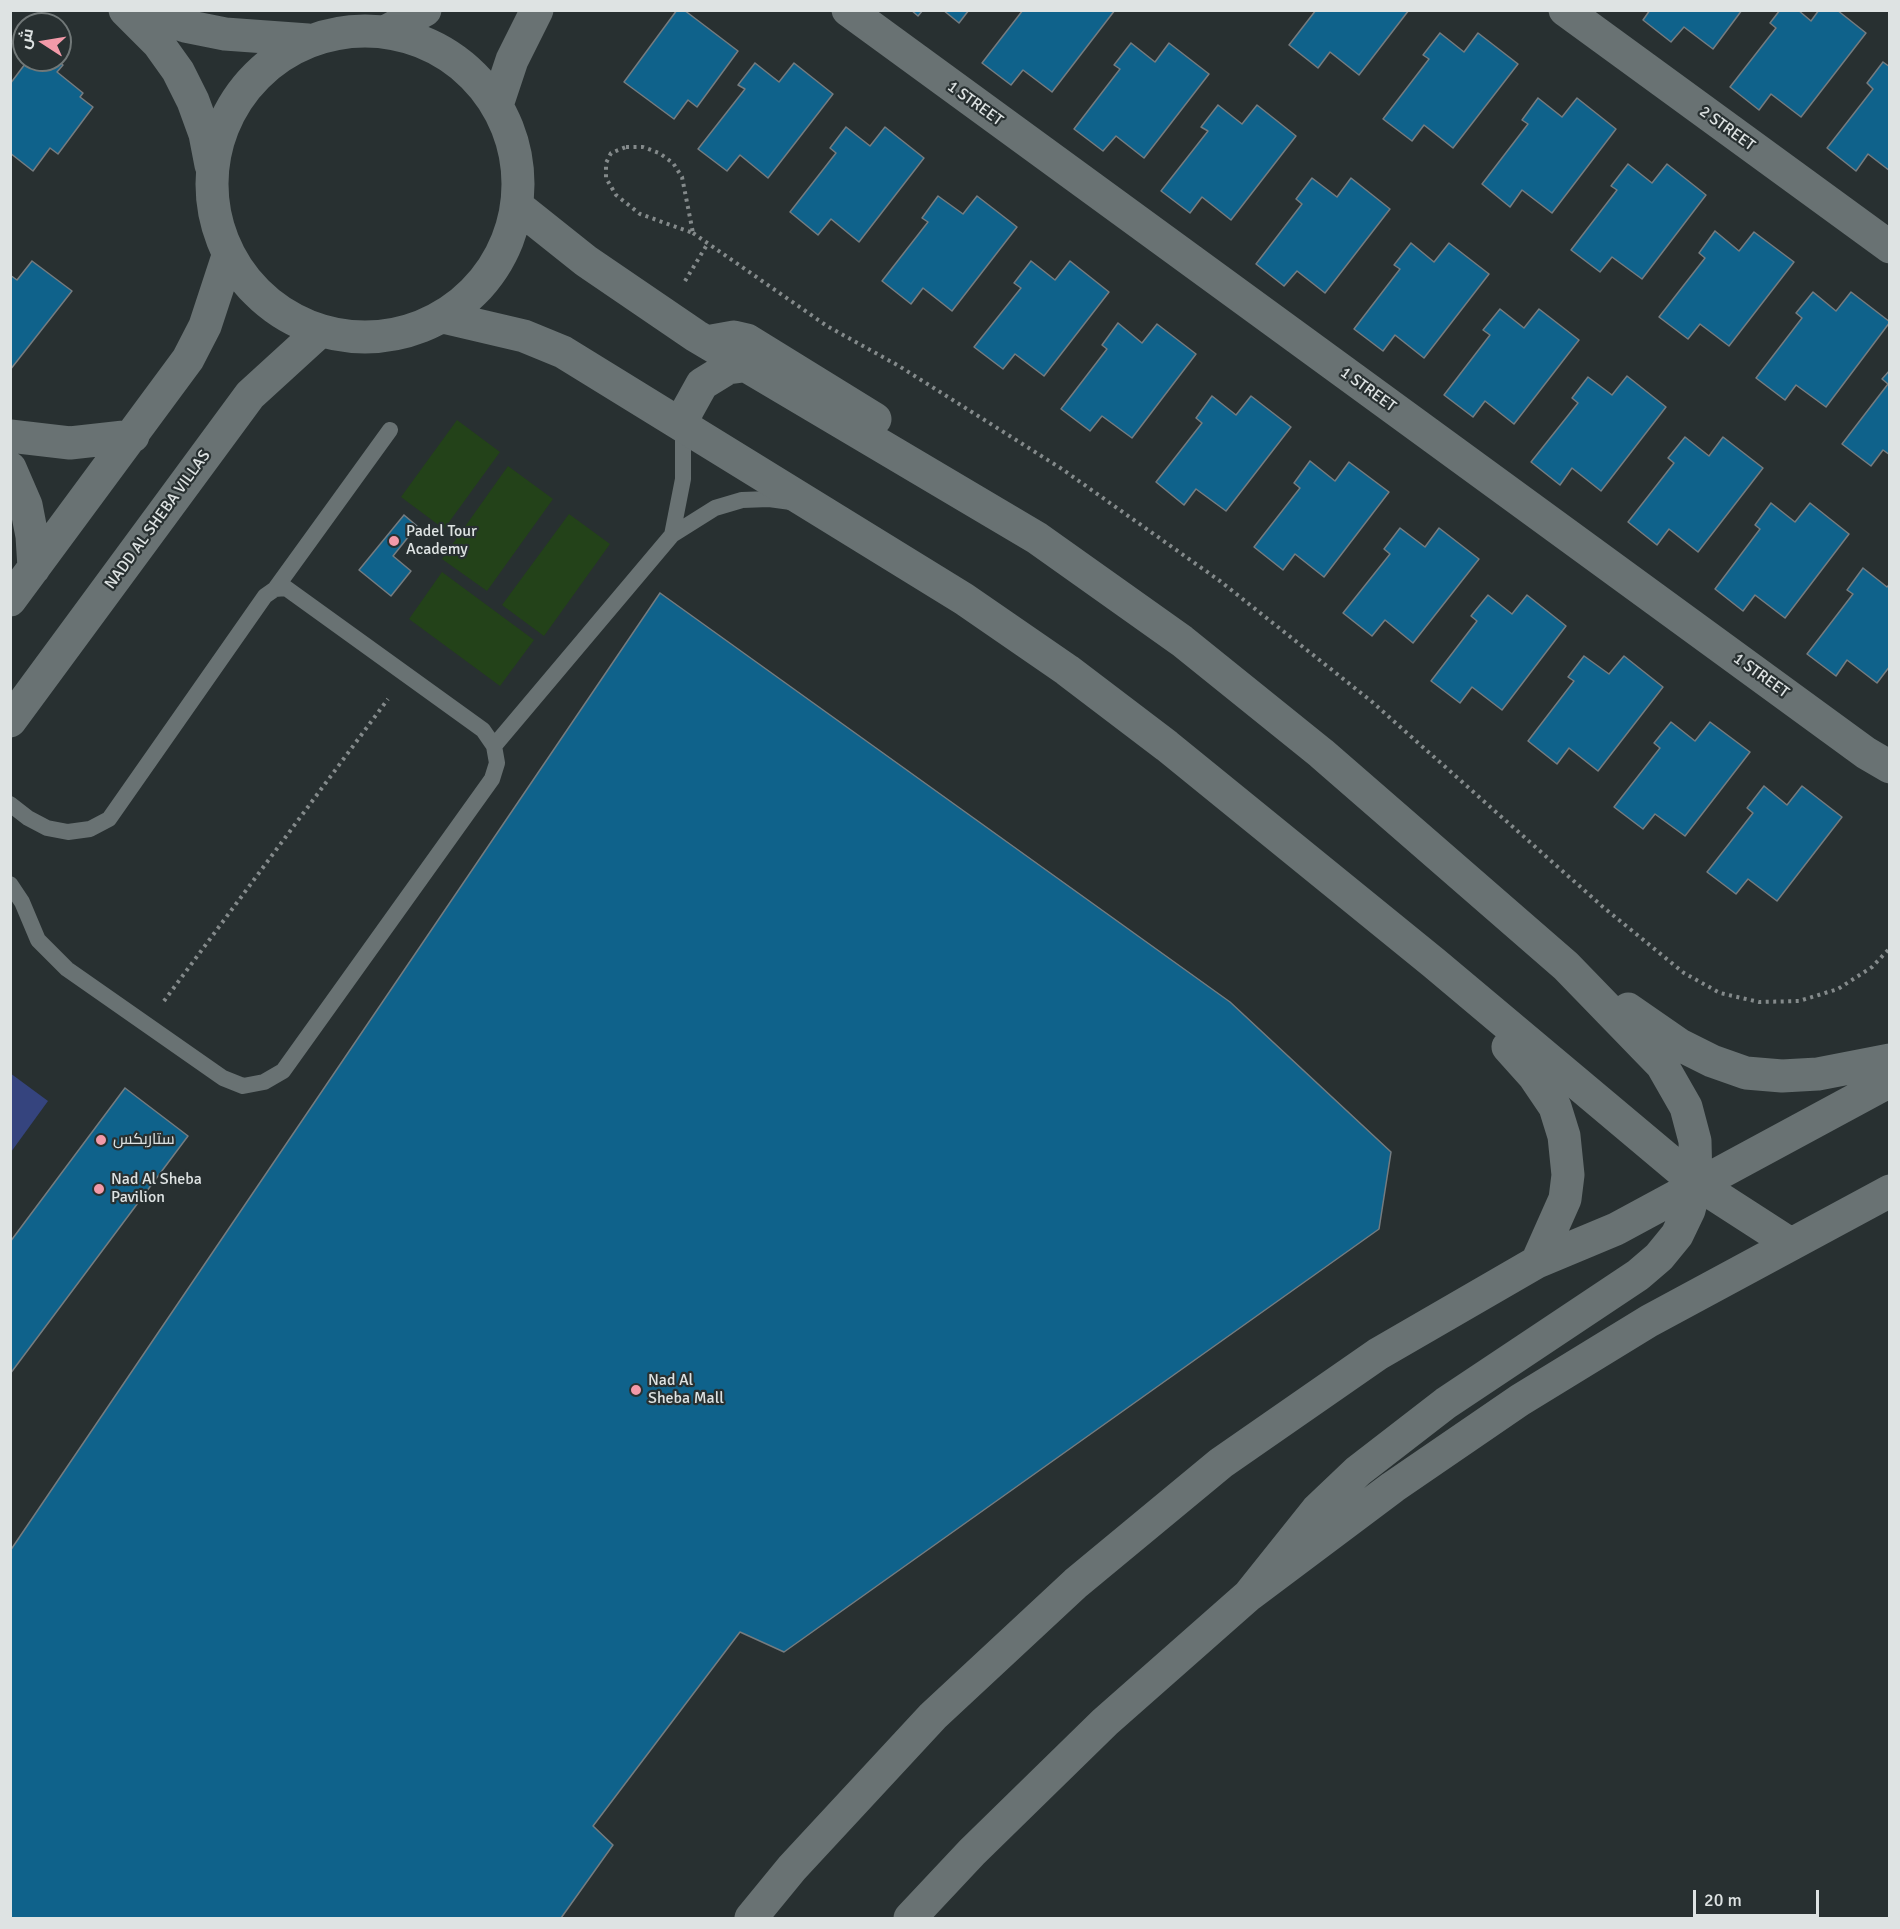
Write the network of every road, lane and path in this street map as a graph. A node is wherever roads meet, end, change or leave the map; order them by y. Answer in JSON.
{"nodes":[{"id":1,"x":124,"y":10,"type":"edge"},
{"id":2,"x":140,"y":10,"type":"edge"},
{"id":3,"x":425,"y":10,"type":"edge"},
{"id":4,"x":537,"y":10,"type":"edge"},
{"id":5,"x":848,"y":10,"type":"edge"},
{"id":6,"x":1565,"y":10,"type":"edge"},
{"id":7,"x":387,"y":31,"type":"junction"},
{"id":8,"x":308,"y":40,"type":"junction"},
{"id":9,"x":497,"y":105,"type":"junction"},
{"id":10,"x":212,"y":168,"type":"junction"},
{"id":11,"x":517,"y":207,"type":"junction"},
{"id":12,"x":693,"y":233,"type":"junction"},
{"id":13,"x":1890,"y":247,"type":"edge"},
{"id":14,"x":228,"y":256,"type":"junction"},
{"id":15,"x":443,"y":317,"type":"junction"},
{"id":16,"x":319,"y":332,"type":"junction"},
{"id":17,"x":706,"y":342,"type":"junction"},
{"id":18,"x":743,"y":366,"type":"junction"},
{"id":19,"x":683,"y":426,"type":"junction"},
{"id":20,"x":390,"y":430,"type":"dead end"},
{"id":21,"x":10,"y":436,"type":"edge"},
{"id":22,"x":133,"y":436,"type":"junction"},
{"id":23,"x":10,"y":468,"type":"edge"},
{"id":24,"x":979,"y":502,"type":"junction"},
{"id":25,"x":823,"y":513,"type":"junction"},
{"id":26,"x":672,"y":535,"type":"junction"},
{"id":27,"x":34,"y":568,"type":"junction"},
{"id":28,"x":275,"y":589,"type":"junction"},
{"id":29,"x":10,"y":600,"type":"edge"},
{"id":30,"x":406,"y":674,"type":"junction"},
{"id":31,"x":10,"y":721,"type":"edge"},
{"id":32,"x":494,"y":746,"type":"junction"},
{"id":33,"x":1890,"y":767,"type":"edge"},
{"id":34,"x":10,"y":804,"type":"edge"},
{"id":35,"x":10,"y":884,"type":"edge"},
{"id":36,"x":1890,"y":948,"type":"edge"},
{"id":37,"x":1434,"y":963,"type":"junction"},
{"id":38,"x":1566,"y":966,"type":"junction"},
{"id":39,"x":146,"y":1025,"type":"junction"},
{"id":40,"x":1890,"y":1060,"type":"edge"},
{"id":41,"x":1890,"y":1080,"type":"edge"},
{"id":42,"x":1696,"y":1183,"type":"junction"},
{"id":43,"x":1890,"y":1191,"type":"edge"},
{"id":44,"x":1789,"y":1243,"type":"junction"},
{"id":45,"x":1537,"y":1262,"type":"junction"},
{"id":46,"x":1249,"y":1595,"type":"junction"},
{"id":47,"x":750,"y":1918,"type":"edge"},
{"id":48,"x":910,"y":1918,"type":"edge"}],
"edges":[{"from":1,"to":10,"type":"street"},
{"from":2,"to":8,"type":"street"},
{"from":3,"to":7,"type":"street"},
{"from":4,"to":9,"type":"street"},
{"from":5,"to":33,"type":"street","name":"1 STREET"},
{"from":6,"to":13,"type":"street","name":"2 STREET"},
{"from":7,"to":8,"type":"street"},
{"from":7,"to":9,"type":"street"},
{"from":8,"to":10,"type":"street"},
{"from":9,"to":11,"type":"street"},
{"from":10,"to":14,"type":"street"},
{"from":11,"to":15,"type":"street"},
{"from":11,"to":17,"type":"street"},
{"from":12,"to":12,"type":"path"},
{"from":12,"to":36,"type":"path"},
{"from":14,"to":16,"type":"street"},
{"from":14,"to":22,"type":"street"},
{"from":15,"to":16,"type":"street"},
{"from":15,"to":19,"type":"street"},
{"from":16,"to":31,"type":"street","name":"NADD AL SHEBA VILLAS"},
{"from":17,"to":18,"type":"street"},
{"from":17,"to":24,"type":"street"},
{"from":18,"to":19,"type":"street"},
{"from":18,"to":24,"type":"street"},
{"from":19,"to":25,"type":"street"},
{"from":19,"to":26,"type":"lane"},
{"from":20,"to":28,"type":"lane"},
{"from":21,"to":22,"type":"street"},
{"from":22,"to":27,"type":"street"},
{"from":23,"to":27,"type":"street"},
{"from":24,"to":38,"type":"street"},
{"from":25,"to":26,"type":"lane"},
{"from":25,"to":37,"type":"street"},
{"from":26,"to":32,"type":"lane"},
{"from":27,"to":29,"type":"street"},
{"from":28,"to":30,"type":"lane"},
{"from":28,"to":34,"type":"lane"},
{"from":30,"to":32,"type":"lane"},
{"from":30,"to":39,"type":"path"},
{"from":32,"to":39,"type":"lane"},
{"from":35,"to":39,"type":"lane"},
{"from":37,"to":42,"type":"street"},
{"from":37,"to":45,"type":"street"},
{"from":38,"to":40,"type":"street"},
{"from":38,"to":42,"type":"street"},
{"from":41,"to":42,"type":"street"},
{"from":42,"to":44,"type":"street"},
{"from":42,"to":45,"type":"street"},
{"from":42,"to":46,"type":"street"},
{"from":43,"to":44,"type":"street"},
{"from":44,"to":46,"type":"street"},
{"from":45,"to":47,"type":"street"},
{"from":46,"to":48,"type":"street"}]}
